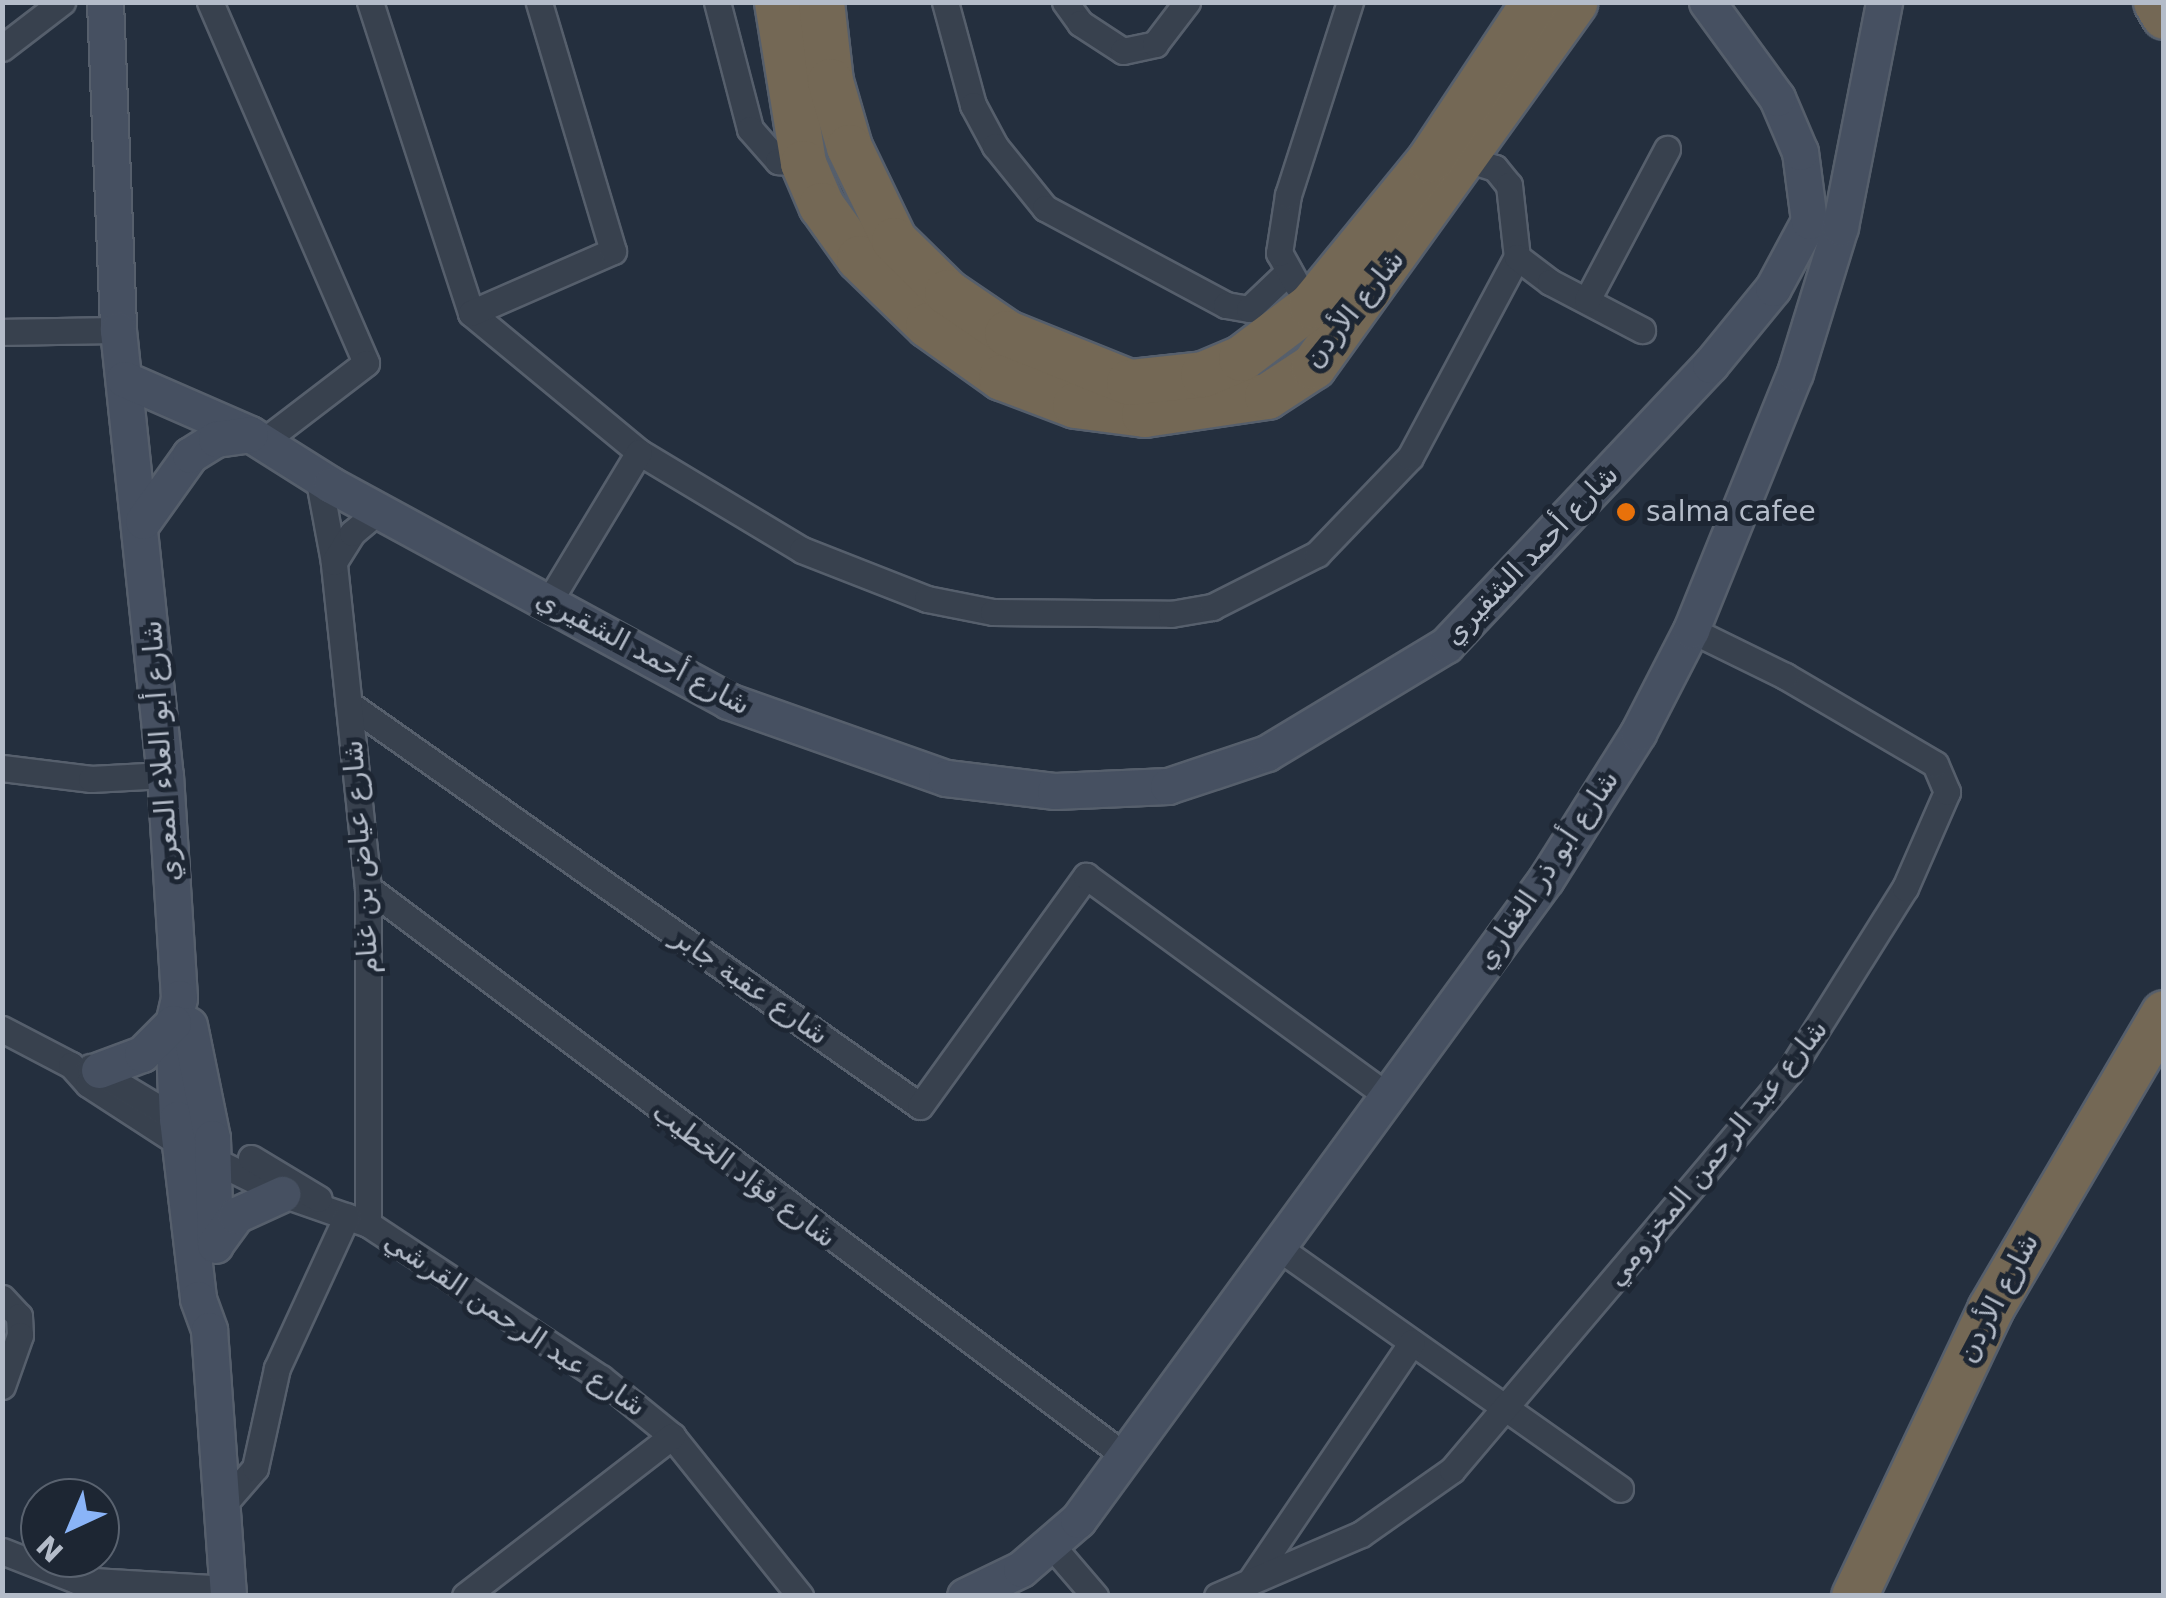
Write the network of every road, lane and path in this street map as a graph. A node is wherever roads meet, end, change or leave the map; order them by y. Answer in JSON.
{"nodes":[{"id":1,"x":62,"y":2,"type":"edge"},
{"id":2,"x":105,"y":2,"type":"edge"},
{"id":3,"x":210,"y":2,"type":"edge"},
{"id":4,"x":370,"y":2,"type":"edge"},
{"id":5,"x":539,"y":2,"type":"edge"},
{"id":6,"x":717,"y":2,"type":"edge"},
{"id":7,"x":777,"y":2,"type":"edge"},
{"id":8,"x":821,"y":2,"type":"edge"},
{"id":9,"x":945,"y":2,"type":"edge"},
{"id":10,"x":1065,"y":2,"type":"edge"},
{"id":11,"x":1187,"y":2,"type":"edge"},
{"id":12,"x":1350,"y":2,"type":"edge"},
{"id":13,"x":1534,"y":2,"type":"edge"},
{"id":14,"x":1575,"y":2,"type":"edge"},
{"id":15,"x":1707,"y":2,"type":"edge"},
{"id":16,"x":1884,"y":2,"type":"edge"},
{"id":17,"x":2156,"y":2,"type":"edge"},
{"id":18,"x":2164,"y":16,"type":"edge"},
{"id":19,"x":2,"y":48,"type":"edge"},
{"id":20,"x":1667,"y":148,"type":"dead end"},
{"id":21,"x":1467,"y":159,"type":"junction"},
{"id":22,"x":804,"y":163,"type":"junction"},
{"id":23,"x":118,"y":217,"type":"junction"},
{"id":24,"x":1517,"y":257,"type":"junction"},
{"id":25,"x":1300,"y":288,"type":"junction"},
{"id":26,"x":1587,"y":300,"type":"junction"},
{"id":27,"x":472,"y":313,"type":"junction"},
{"id":28,"x":118,"y":330,"type":"junction"},
{"id":29,"x":1642,"y":330,"type":"dead end"},
{"id":30,"x":2,"y":332,"type":"edge"},
{"id":31,"x":138,"y":385,"type":"junction"},
{"id":32,"x":257,"y":437,"type":"junction"},
{"id":33,"x":639,"y":452,"type":"junction"},
{"id":34,"x":318,"y":476,"type":"junction"},
{"id":35,"x":379,"y":510,"type":"junction"},
{"id":36,"x":141,"y":513,"type":"junction"},
{"id":37,"x":334,"y":562,"type":"junction"},
{"id":38,"x":548,"y":602,"type":"junction"},
{"id":39,"x":1691,"y":630,"type":"junction"},
{"id":40,"x":349,"y":704,"type":"junction"},
{"id":41,"x":2,"y":768,"type":"edge"},
{"id":42,"x":165,"y":775,"type":"junction"},
{"id":43,"x":368,"y":888,"type":"junction"},
{"id":44,"x":176,"y":1011,"type":"junction"},
{"id":45,"x":2164,"y":1013,"type":"edge"},
{"id":46,"x":2,"y":1029,"type":"edge"},
{"id":47,"x":2164,"y":1058,"type":"edge"},
{"id":48,"x":85,"y":1067,"type":"junction"},
{"id":49,"x":1386,"y":1095,"type":"junction"},
{"id":50,"x":194,"y":1140,"type":"junction"},
{"id":51,"x":282,"y":1194,"type":"junction"},
{"id":52,"x":348,"y":1217,"type":"junction"},
{"id":53,"x":216,"y":1244,"type":"junction"},
{"id":54,"x":1276,"y":1246,"type":"junction"},
{"id":55,"x":2,"y":1298,"type":"edge"},
{"id":56,"x":209,"y":1330,"type":"junction"},
{"id":57,"x":1412,"y":1342,"type":"junction"},
{"id":58,"x":2,"y":1386,"type":"edge"},
{"id":59,"x":1505,"y":1408,"type":"junction"},
{"id":60,"x":672,"y":1436,"type":"junction"},
{"id":61,"x":1125,"y":1456,"type":"junction"},
{"id":62,"x":1620,"y":1489,"type":"dead end"},
{"id":63,"x":222,"y":1506,"type":"junction"},
{"id":64,"x":1052,"y":1546,"type":"junction"},
{"id":65,"x":2,"y":1551,"type":"edge"},
{"id":66,"x":1251,"y":1580,"type":"junction"},
{"id":67,"x":228,"y":1592,"type":"edge"},
{"id":68,"x":466,"y":1596,"type":"edge"},
{"id":69,"x":800,"y":1596,"type":"edge"},
{"id":70,"x":965,"y":1596,"type":"edge"},
{"id":71,"x":1095,"y":1596,"type":"edge"},
{"id":72,"x":1217,"y":1596,"type":"edge"},
{"id":73,"x":1854,"y":1596,"type":"edge"},
{"id":74,"x":1882,"y":1596,"type":"edge"}],
"edges":[{"from":1,"to":19,"type":"street"},
{"from":2,"to":23,"type":"street","name":"شارع أبو العلاء المعري"},
{"from":3,"to":32,"type":"street"},
{"from":4,"to":27,"type":"street"},
{"from":5,"to":27,"type":"street"},
{"from":6,"to":22,"type":"street"},
{"from":7,"to":22,"type":"highway","name":"شارع الأردن"},
{"from":8,"to":25,"type":"highway","name":"شارع الأردن"},
{"from":9,"to":25,"type":"street"},
{"from":10,"to":11,"type":"street"},
{"from":12,"to":25,"type":"street"},
{"from":13,"to":25,"type":"highway","name":"شارع الأردن"},
{"from":14,"to":21,"type":"highway","name":"شارع الأردن"},
{"from":15,"to":38,"type":"street","name":"شارع أحمد الشقيري"},
{"from":16,"to":39,"type":"street","name":"شارع أبو ذر الغفاري"},
{"from":17,"to":18,"type":"highway"},
{"from":20,"to":26,"type":"street"},
{"from":21,"to":22,"type":"highway","name":"شارع الأردن"},
{"from":21,"to":24,"type":"street"},
{"from":23,"to":28,"type":"street","name":"شارع أبو العلاء المعري"},
{"from":23,"to":31,"type":"street","name":"شارع أبو العلاء المعري"},
{"from":24,"to":26,"type":"street"},
{"from":24,"to":33,"type":"street"},
{"from":26,"to":29,"type":"street"},
{"from":27,"to":33,"type":"street"},
{"from":28,"to":30,"type":"street"},
{"from":28,"to":31,"type":"street","name":"شارع أبو العلاء المعري"},
{"from":31,"to":32,"type":"street","name":"شارع أحمد الشقيري"},
{"from":31,"to":36,"type":"street","name":"شارع أبو العلاء المعري"},
{"from":32,"to":34,"type":"street","name":"شارع أحمد الشقيري"},
{"from":32,"to":36,"type":"street"},
{"from":33,"to":38,"type":"street"},
{"from":34,"to":35,"type":"street","name":"شارع أحمد الشقيري"},
{"from":34,"to":37,"type":"street","name":"شارع عياض بن غنام"},
{"from":35,"to":37,"type":"street"},
{"from":35,"to":38,"type":"street","name":"شارع أحمد الشقيري"},
{"from":36,"to":42,"type":"street","name":"شارع أبو العلاء المعري"},
{"from":37,"to":40,"type":"street","name":"شارع عياض بن غنام"},
{"from":39,"to":49,"type":"street","name":"شارع أبو ذر الغفاري"},
{"from":39,"to":59,"type":"street","name":"شارع عبد الرحمن المخزومي"},
{"from":40,"to":43,"type":"street","name":"شارع عياض بن غنام"},
{"from":40,"to":49,"type":"street","name":"شارع عقبة جابر"},
{"from":41,"to":42,"type":"street"},
{"from":42,"to":44,"type":"street","name":"شارع أبو العلاء المعري"},
{"from":43,"to":52,"type":"street","name":"شارع عياض بن غنام"},
{"from":43,"to":61,"type":"street","name":"شارع فؤاد الخطيب"},
{"from":44,"to":48,"type":"street"},
{"from":44,"to":50,"type":"street","name":"شارع أبو العلاء المعري"},
{"from":45,"to":73,"type":"highway","name":"شارع الأردن"},
{"from":46,"to":48,"type":"street","name":"شارع عبد الرحمن القرشي"},
{"from":47,"to":74,"type":"highway","name":"شارع الأردن"},
{"from":48,"to":50,"type":"street","name":"شارع عبد الرحمن القرشي"},
{"from":49,"to":54,"type":"street","name":"شارع أبو ذر الغفاري"},
{"from":50,"to":51,"type":"street","name":"شارع عبد الرحمن القرشي"},
{"from":50,"to":52,"type":"street","name":"شارع عبد الرحمن القرشي"},
{"from":50,"to":53,"type":"street","name":"شارع أبو العلاء المعري"},
{"from":50,"to":56,"type":"street","name":"شارع أبو العلاء المعري"},
{"from":51,"to":52,"type":"street","name":"شارع عبد الرحمن القرشي"},
{"from":51,"to":53,"type":"street"},
{"from":52,"to":60,"type":"street","name":"شارع عبد الرحمن القرشي"},
{"from":52,"to":63,"type":"street"},
{"from":53,"to":56,"type":"street","name":"شارع أبو العلاء المعري"},
{"from":54,"to":57,"type":"street"},
{"from":54,"to":61,"type":"street","name":"شارع أبو ذر الغفاري"},
{"from":55,"to":58,"type":"street"},
{"from":56,"to":63,"type":"street","name":"شارع أبو العلاء المعري"},
{"from":57,"to":59,"type":"street"},
{"from":57,"to":66,"type":"street"},
{"from":59,"to":62,"type":"street"},
{"from":59,"to":66,"type":"street","name":"شارع عبد الرحمن المخزومي"},
{"from":60,"to":68,"type":"street"},
{"from":60,"to":69,"type":"street","name":"شارع عبد الرحمن القرشي"},
{"from":61,"to":64,"type":"street","name":"شارع أبو ذر الغفاري"},
{"from":63,"to":67,"type":"street","name":"شارع أبو العلاء المعري"},
{"from":64,"to":70,"type":"street","name":"شارع أبو ذر الغفاري"},
{"from":64,"to":71,"type":"street"},
{"from":65,"to":67,"type":"street"},
{"from":66,"to":72,"type":"street","name":"شارع عبد الرحمن المخزومي"}]}
